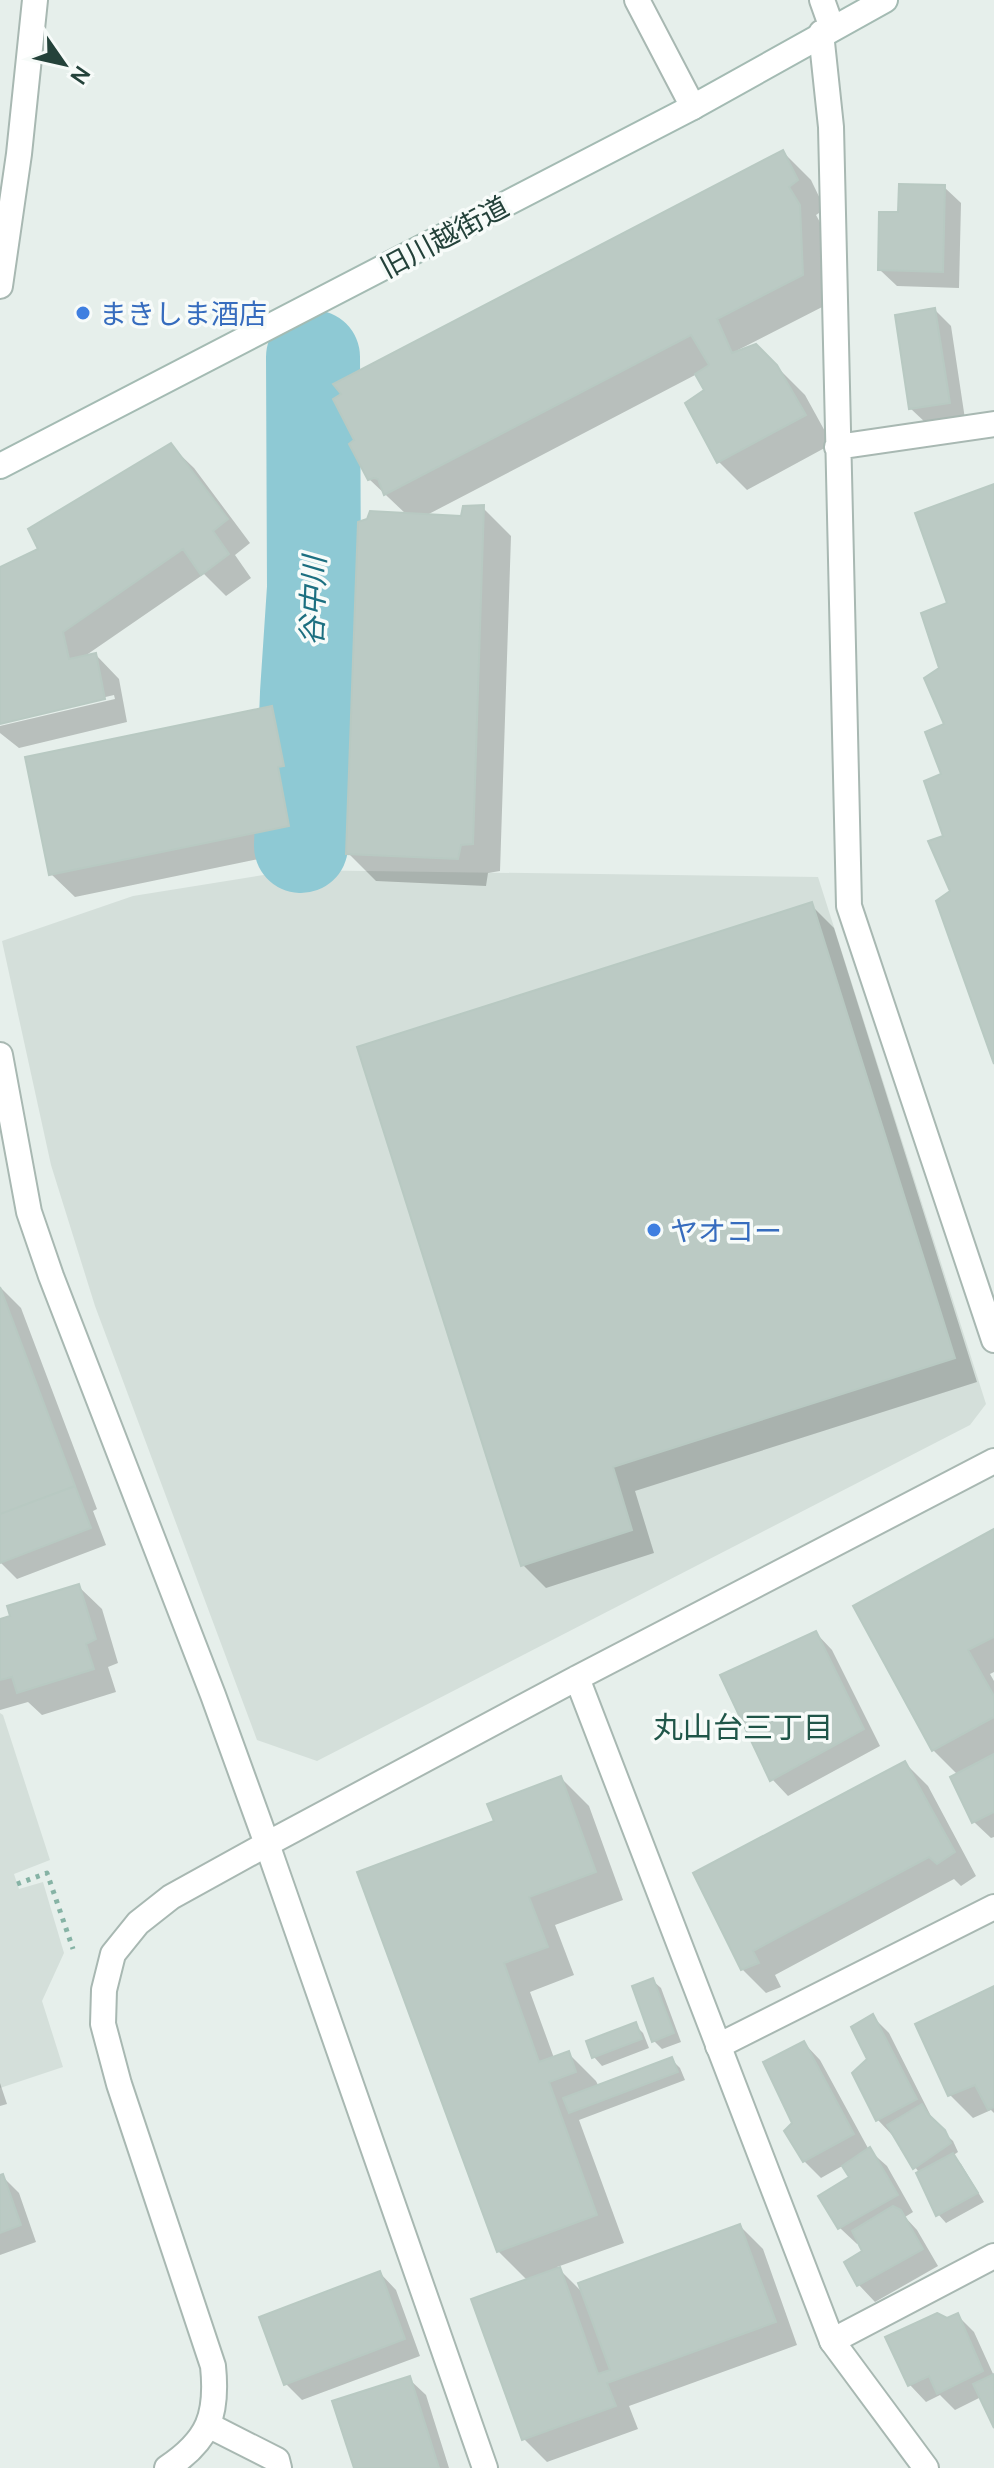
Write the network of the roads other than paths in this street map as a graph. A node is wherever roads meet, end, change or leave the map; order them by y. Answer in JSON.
{"nodes":[{"id":1,"x":35,"y":0,"type":"edge"},
{"id":2,"x":637,"y":0,"type":"edge"},
{"id":3,"x":822,"y":0,"type":"edge"},
{"id":4,"x":885,"y":0,"type":"edge"},
{"id":5,"x":826,"y":31,"type":"junction"},
{"id":6,"x":693,"y":107,"type":"junction"},
{"id":7,"x":0,"y":286,"type":"edge"},
{"id":8,"x":994,"y":424,"type":"edge"},
{"id":9,"x":837,"y":447,"type":"junction"},
{"id":10,"x":0,"y":466,"type":"edge"},
{"id":11,"x":0,"y":1055,"type":"edge"},
{"id":12,"x":994,"y":1340,"type":"edge"},
{"id":13,"x":994,"y":1461,"type":"edge"},
{"id":14,"x":577,"y":1678,"type":"junction"},
{"id":15,"x":267,"y":1844,"type":"junction"},
{"id":16,"x":994,"y":1907,"type":"edge"},
{"id":17,"x":718,"y":2046,"type":"junction"},
{"id":18,"x":994,"y":2256,"type":"edge"},
{"id":19,"x":832,"y":2341,"type":"junction"},
{"id":20,"x":210,"y":2426,"type":"junction"},
{"id":21,"x":167,"y":2468,"type":"edge"},
{"id":22,"x":279,"y":2468,"type":"edge"},
{"id":23,"x":485,"y":2468,"type":"edge"},
{"id":24,"x":926,"y":2468,"type":"edge"}],
"edges":[{"from":1,"to":7,"type":"street"},
{"from":2,"to":6,"type":"street"},
{"from":3,"to":5,"type":"street"},
{"from":4,"to":5,"type":"street","name":"旧川越街道"},
{"from":5,"to":6,"type":"street","name":"旧川越街道"},
{"from":5,"to":9,"type":"street"},
{"from":6,"to":10,"type":"street","name":"旧川越街道"},
{"from":8,"to":9,"type":"street"},
{"from":9,"to":12,"type":"street"},
{"from":11,"to":15,"type":"street"},
{"from":13,"to":14,"type":"street"},
{"from":14,"to":15,"type":"street"},
{"from":14,"to":17,"type":"street"},
{"from":15,"to":20,"type":"street"},
{"from":15,"to":23,"type":"street"},
{"from":16,"to":17,"type":"street"},
{"from":17,"to":19,"type":"street"},
{"from":18,"to":19,"type":"street"},
{"from":19,"to":24,"type":"street"},
{"from":20,"to":21,"type":"street"},
{"from":20,"to":22,"type":"street"}]}
